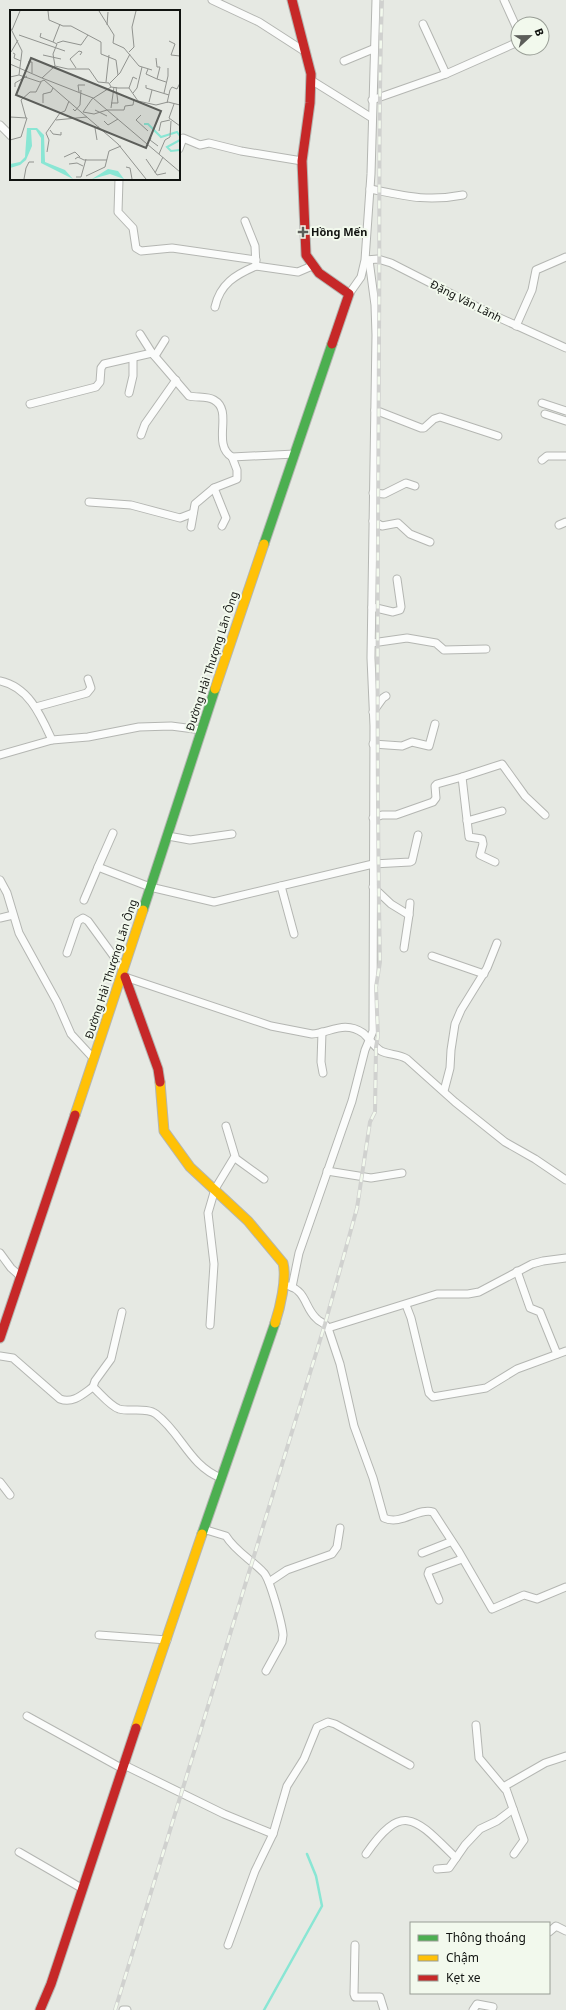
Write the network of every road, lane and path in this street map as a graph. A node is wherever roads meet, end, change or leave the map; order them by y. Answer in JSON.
{"nodes":[{"id":1,"x":212,"y":0,"type":"edge"},
{"id":2,"x":292,"y":0,"type":"edge"},
{"id":3,"x":376,"y":0,"type":"edge"},
{"id":4,"x":504,"y":0,"type":"edge"},
{"id":5,"x":511,"y":16,"type":"edge"},
{"id":6,"x":423,"y":24,"type":"dead end"},
{"id":7,"x":510,"y":46,"type":"edge"},
{"id":8,"x":373,"y":49,"type":"junction"},
{"id":9,"x":304,"y":51,"type":"junction"},
{"id":10,"x":344,"y":61,"type":"dead end"},
{"id":11,"x":446,"y":74,"type":"junction"},
{"id":12,"x":311,"y":80,"type":"junction"},
{"id":13,"x":372,"y":100,"type":"junction"},
{"id":14,"x":372,"y":118,"type":"junction"},
{"id":15,"x":1,"y":130,"type":"edge"},
{"id":16,"x":10,"y":135,"type":"edge"},
{"id":17,"x":180,"y":146,"type":"edge"},
{"id":18,"x":302,"y":161,"type":"junction"},
{"id":19,"x":119,"y":180,"type":"edge"},
{"id":20,"x":370,"y":190,"type":"junction"},
{"id":21,"x":462,"y":195,"type":"dead end"},
{"id":22,"x":245,"y":221,"type":"dead end"},
{"id":23,"x":566,"y":257,"type":"edge"},
{"id":24,"x":367,"y":260,"type":"junction"},
{"id":25,"x":256,"y":263,"type":"junction"},
{"id":26,"x":312,"y":266,"type":"junction"},
{"id":27,"x":350,"y":294,"type":"junction"},
{"id":28,"x":215,"y":307,"type":"dead end"},
{"id":29,"x":516,"y":326,"type":"junction"},
{"id":30,"x":140,"y":334,"type":"dead end"},
{"id":31,"x":165,"y":340,"type":"dead end"},
{"id":32,"x":566,"y":348,"type":"edge"},
{"id":33,"x":154,"y":354,"type":"junction"},
{"id":34,"x":133,"y":359,"type":"junction"},
{"id":35,"x":176,"y":380,"type":"junction"},
{"id":36,"x":128,"y":393,"type":"dead end"},
{"id":37,"x":542,"y":403,"type":"dead end"},
{"id":38,"x":30,"y":404,"type":"dead end"},
{"id":39,"x":375,"y":410,"type":"junction"},
{"id":40,"x":566,"y":411,"type":"edge"},
{"id":41,"x":545,"y":414,"type":"dead end"},
{"id":42,"x":566,"y":420,"type":"edge"},
{"id":43,"x":141,"y":434,"type":"dead end"},
{"id":44,"x":498,"y":436,"type":"dead end"},
{"id":45,"x":294,"y":454,"type":"junction"},
{"id":46,"x":566,"y":456,"type":"edge"},
{"id":47,"x":232,"y":457,"type":"junction"},
{"id":48,"x":542,"y":460,"type":"dead end"},
{"id":49,"x":415,"y":486,"type":"dead end"},
{"id":50,"x":214,"y":488,"type":"junction"},
{"id":51,"x":374,"y":493,"type":"junction"},
{"id":52,"x":89,"y":502,"type":"dead end"},
{"id":53,"x":193,"y":513,"type":"junction"},
{"id":54,"x":373,"y":521,"type":"junction"},
{"id":55,"x":222,"y":526,"type":"dead end"},
{"id":56,"x":191,"y":527,"type":"dead end"},
{"id":57,"x":430,"y":542,"type":"dead end"},
{"id":58,"x":397,"y":579,"type":"dead end"},
{"id":59,"x":372,"y":607,"type":"junction"},
{"id":60,"x":372,"y":643,"type":"junction"},
{"id":61,"x":486,"y":649,"type":"dead end"},
{"id":62,"x":88,"y":679,"type":"dead end"},
{"id":63,"x":0,"y":681,"type":"edge"},
{"id":64,"x":386,"y":696,"type":"dead end"},
{"id":65,"x":36,"y":707,"type":"junction"},
{"id":66,"x":373,"y":712,"type":"junction"},
{"id":67,"x":435,"y":724,"type":"dead end"},
{"id":68,"x":202,"y":730,"type":"junction"},
{"id":69,"x":52,"y":740,"type":"junction"},
{"id":70,"x":373,"y":744,"type":"junction"},
{"id":71,"x":0,"y":755,"type":"edge"},
{"id":72,"x":462,"y":777,"type":"junction"},
{"id":73,"x":502,"y":811,"type":"dead end"},
{"id":74,"x":545,"y":815,"type":"dead end"},
{"id":75,"x":373,"y":818,"type":"junction"},
{"id":76,"x":467,"y":821,"type":"junction"},
{"id":77,"x":113,"y":833,"type":"dead end"},
{"id":78,"x":232,"y":834,"type":"dead end"},
{"id":79,"x":418,"y":835,"type":"dead end"},
{"id":80,"x":168,"y":836,"type":"junction"},
{"id":81,"x":495,"y":862,"type":"dead end"},
{"id":82,"x":373,"y":864,"type":"junction"},
{"id":83,"x":98,"y":867,"type":"junction"},
{"id":84,"x":0,"y":880,"type":"edge"},
{"id":85,"x":281,"y":886,"type":"junction"},
{"id":86,"x":150,"y":887,"type":"junction"},
{"id":87,"x":373,"y":887,"type":"junction"},
{"id":88,"x":84,"y":900,"type":"dead end"},
{"id":89,"x":410,"y":903,"type":"dead end"},
{"id":90,"x":13,"y":915,"type":"junction"},
{"id":91,"x":409,"y":915,"type":"junction"},
{"id":92,"x":0,"y":918,"type":"edge"},
{"id":93,"x":294,"y":934,"type":"dead end"},
{"id":94,"x":497,"y":943,"type":"dead end"},
{"id":95,"x":404,"y":948,"type":"dead end"},
{"id":96,"x":67,"y":953,"type":"dead end"},
{"id":97,"x":432,"y":956,"type":"dead end"},
{"id":98,"x":123,"y":974,"type":"junction"},
{"id":99,"x":484,"y":974,"type":"junction"},
{"id":100,"x":322,"y":1032,"type":"junction"},
{"id":101,"x":370,"y":1039,"type":"junction"},
{"id":102,"x":94,"y":1059,"type":"junction"},
{"id":103,"x":323,"y":1074,"type":"dead end"},
{"id":104,"x":444,"y":1091,"type":"junction"},
{"id":105,"x":226,"y":1126,"type":"dead end"},
{"id":106,"x":235,"y":1158,"type":"junction"},
{"id":107,"x":327,"y":1171,"type":"junction"},
{"id":108,"x":402,"y":1173,"type":"dead end"},
{"id":109,"x":264,"y":1180,"type":"dead end"},
{"id":110,"x":566,"y":1180,"type":"edge"},
{"id":111,"x":215,"y":1189,"type":"junction"},
{"id":112,"x":0,"y":1253,"type":"edge"},
{"id":113,"x":566,"y":1258,"type":"edge"},
{"id":114,"x":517,"y":1271,"type":"junction"},
{"id":115,"x":21,"y":1277,"type":"junction"},
{"id":116,"x":288,"y":1286,"type":"junction"},
{"id":117,"x":406,"y":1305,"type":"junction"},
{"id":118,"x":122,"y":1312,"type":"dead end"},
{"id":119,"x":210,"y":1325,"type":"dead end"},
{"id":120,"x":328,"y":1328,"type":"junction"},
{"id":121,"x":0,"y":1338,"type":"edge"},
{"id":122,"x":566,"y":1350,"type":"edge"},
{"id":123,"x":557,"y":1354,"type":"junction"},
{"id":124,"x":0,"y":1356,"type":"edge"},
{"id":125,"x":93,"y":1387,"type":"junction"},
{"id":126,"x":221,"y":1478,"type":"junction"},
{"id":127,"x":0,"y":1482,"type":"edge"},
{"id":128,"x":10,"y":1495,"type":"dead end"},
{"id":129,"x":340,"y":1528,"type":"dead end"},
{"id":130,"x":203,"y":1529,"type":"junction"},
{"id":131,"x":450,"y":1542,"type":"junction"},
{"id":132,"x":422,"y":1552,"type":"dead end"},
{"id":133,"x":462,"y":1559,"type":"junction"},
{"id":134,"x":269,"y":1582,"type":"junction"},
{"id":135,"x":566,"y":1587,"type":"edge"},
{"id":136,"x":439,"y":1600,"type":"dead end"},
{"id":137,"x":99,"y":1635,"type":"dead end"},
{"id":138,"x":167,"y":1640,"type":"junction"},
{"id":139,"x":266,"y":1671,"type":"dead end"},
{"id":140,"x":27,"y":1716,"type":"dead end"},
{"id":141,"x":476,"y":1724,"type":"dead end"},
{"id":142,"x":566,"y":1756,"type":"edge"},
{"id":143,"x":410,"y":1765,"type":"dead end"},
{"id":144,"x":124,"y":1767,"type":"junction"},
{"id":145,"x":505,"y":1788,"type":"junction"},
{"id":146,"x":513,"y":1809,"type":"junction"},
{"id":147,"x":273,"y":1834,"type":"junction"},
{"id":148,"x":19,"y":1852,"type":"dead end"},
{"id":149,"x":366,"y":1854,"type":"dead end"},
{"id":150,"x":514,"y":1854,"type":"dead end"},
{"id":151,"x":456,"y":1858,"type":"junction"},
{"id":152,"x":437,"y":1869,"type":"dead end"},
{"id":153,"x":83,"y":1889,"type":"junction"},
{"id":154,"x":550,"y":1931,"type":"edge"},
{"id":155,"x":566,"y":1931,"type":"edge"},
{"id":156,"x":355,"y":1944,"type":"dead end"},
{"id":157,"x":228,"y":1945,"type":"dead end"},
{"id":158,"x":493,"y":2007,"type":"dead end"},
{"id":159,"x":40,"y":2010,"type":"edge"},
{"id":160,"x":123,"y":2010,"type":"edge"},
{"id":161,"x":127,"y":2010,"type":"edge"},
{"id":162,"x":384,"y":2010,"type":"edge"},
{"id":163,"x":473,"y":2010,"type":"edge"}],
"edges":[{"from":1,"to":9,"type":"street"},
{"from":2,"to":9,"type":"street"},
{"from":3,"to":8,"type":"street"},
{"from":4,"to":5,"type":"street"},
{"from":6,"to":11,"type":"street"},
{"from":7,"to":11,"type":"street"},
{"from":8,"to":10,"type":"street"},
{"from":8,"to":13,"type":"street"},
{"from":9,"to":12,"type":"street"},
{"from":11,"to":13,"type":"street"},
{"from":12,"to":14,"type":"street"},
{"from":12,"to":18,"type":"street"},
{"from":13,"to":14,"type":"street"},
{"from":14,"to":20,"type":"street"},
{"from":15,"to":16,"type":"street"},
{"from":17,"to":18,"type":"street"},
{"from":18,"to":26,"type":"street"},
{"from":19,"to":25,"type":"street"},
{"from":20,"to":21,"type":"street"},
{"from":20,"to":24,"type":"street"},
{"from":22,"to":25,"type":"street"},
{"from":23,"to":29,"type":"street"},
{"from":24,"to":27,"type":"street"},
{"from":24,"to":29,"type":"street","name":"Đặng Văn Lãnh"},
{"from":24,"to":39,"type":"street"},
{"from":25,"to":26,"type":"street"},
{"from":25,"to":28,"type":"street"},
{"from":26,"to":27,"type":"street"},
{"from":27,"to":45,"type":"street","name":"Đường Hải Thượng Lãn Ông"},
{"from":29,"to":32,"type":"street","name":"Đặng Văn Lãnh"},
{"from":30,"to":33,"type":"street"},
{"from":31,"to":33,"type":"street"},
{"from":33,"to":34,"type":"street"},
{"from":33,"to":35,"type":"street"},
{"from":34,"to":36,"type":"street"},
{"from":34,"to":38,"type":"street"},
{"from":35,"to":43,"type":"street"},
{"from":35,"to":47,"type":"street"},
{"from":37,"to":40,"type":"street"},
{"from":39,"to":44,"type":"street"},
{"from":39,"to":51,"type":"street"},
{"from":41,"to":42,"type":"street"},
{"from":45,"to":47,"type":"street"},
{"from":45,"to":68,"type":"street","name":"Đường Hải Thượng Lãn Ông"},
{"from":46,"to":48,"type":"street"},
{"from":47,"to":50,"type":"street"},
{"from":49,"to":51,"type":"street"},
{"from":50,"to":53,"type":"street"},
{"from":50,"to":55,"type":"street"},
{"from":51,"to":54,"type":"street"},
{"from":52,"to":53,"type":"street"},
{"from":53,"to":56,"type":"street"},
{"from":54,"to":57,"type":"street"},
{"from":54,"to":59,"type":"street"},
{"from":58,"to":59,"type":"street"},
{"from":59,"to":60,"type":"street"},
{"from":60,"to":61,"type":"street"},
{"from":60,"to":66,"type":"street"},
{"from":62,"to":65,"type":"street"},
{"from":63,"to":65,"type":"street"},
{"from":64,"to":66,"type":"street"},
{"from":65,"to":69,"type":"street"},
{"from":66,"to":70,"type":"street"},
{"from":67,"to":70,"type":"street"},
{"from":68,"to":69,"type":"street"},
{"from":68,"to":80,"type":"street","name":"Đường Hải Thượng Lãn Ông"},
{"from":69,"to":71,"type":"street"},
{"from":70,"to":75,"type":"street"},
{"from":72,"to":74,"type":"street"},
{"from":72,"to":75,"type":"street"},
{"from":72,"to":76,"type":"street"},
{"from":73,"to":76,"type":"street"},
{"from":75,"to":82,"type":"street"},
{"from":76,"to":81,"type":"street"},
{"from":77,"to":83,"type":"street"},
{"from":78,"to":80,"type":"street"},
{"from":79,"to":82,"type":"street"},
{"from":80,"to":86,"type":"street","name":"Đường Hải Thượng Lãn Ông"},
{"from":82,"to":85,"type":"street"},
{"from":82,"to":87,"type":"street"},
{"from":83,"to":86,"type":"street"},
{"from":83,"to":88,"type":"street"},
{"from":84,"to":90,"type":"street"},
{"from":85,"to":86,"type":"street"},
{"from":85,"to":93,"type":"street"},
{"from":86,"to":98,"type":"street","name":"Đường Hải Thượng Lãn Ông"},
{"from":87,"to":91,"type":"street"},
{"from":87,"to":101,"type":"street"},
{"from":89,"to":91,"type":"street"},
{"from":90,"to":92,"type":"street"},
{"from":90,"to":102,"type":"street"},
{"from":91,"to":95,"type":"street"},
{"from":94,"to":99,"type":"street"},
{"from":96,"to":98,"type":"street"},
{"from":97,"to":99,"type":"street"},
{"from":98,"to":100,"type":"street"},
{"from":98,"to":102,"type":"street","name":"Đường Hải Thượng Lãn Ông"},
{"from":98,"to":111,"type":"street"},
{"from":99,"to":104,"type":"street"},
{"from":100,"to":101,"type":"street"},
{"from":100,"to":103,"type":"street"},
{"from":101,"to":104,"type":"street"},
{"from":101,"to":107,"type":"street"},
{"from":102,"to":115,"type":"street","name":"Đường Hải Thượng Lãn Ông"},
{"from":104,"to":110,"type":"street"},
{"from":105,"to":106,"type":"street"},
{"from":106,"to":109,"type":"street"},
{"from":106,"to":111,"type":"street"},
{"from":107,"to":108,"type":"street"},
{"from":107,"to":116,"type":"street"},
{"from":111,"to":116,"type":"street"},
{"from":111,"to":119,"type":"street"},
{"from":112,"to":115,"type":"street"},
{"from":113,"to":114,"type":"street"},
{"from":114,"to":117,"type":"street"},
{"from":114,"to":123,"type":"street"},
{"from":115,"to":121,"type":"street","name":"Đường Hải Thượng Lãn Ông"},
{"from":116,"to":120,"type":"street"},
{"from":116,"to":126,"type":"street"},
{"from":117,"to":120,"type":"street"},
{"from":117,"to":123,"type":"street"},
{"from":118,"to":125,"type":"street"},
{"from":120,"to":131,"type":"street"},
{"from":122,"to":123,"type":"street"},
{"from":124,"to":125,"type":"street"},
{"from":125,"to":126,"type":"street"},
{"from":126,"to":130,"type":"street"},
{"from":127,"to":128,"type":"street"},
{"from":129,"to":134,"type":"street"},
{"from":130,"to":134,"type":"street"},
{"from":130,"to":138,"type":"street"},
{"from":131,"to":132,"type":"street"},
{"from":131,"to":133,"type":"street"},
{"from":133,"to":135,"type":"street"},
{"from":133,"to":136,"type":"street"},
{"from":134,"to":139,"type":"street"},
{"from":137,"to":138,"type":"street"},
{"from":138,"to":144,"type":"street"},
{"from":140,"to":144,"type":"street"},
{"from":141,"to":145,"type":"street"},
{"from":142,"to":145,"type":"street"},
{"from":143,"to":147,"type":"street"},
{"from":144,"to":147,"type":"street"},
{"from":144,"to":153,"type":"street"},
{"from":145,"to":146,"type":"street"},
{"from":146,"to":150,"type":"street"},
{"from":146,"to":151,"type":"street"},
{"from":147,"to":157,"type":"street"},
{"from":148,"to":153,"type":"street"},
{"from":149,"to":151,"type":"street"},
{"from":151,"to":152,"type":"street"},
{"from":153,"to":159,"type":"street"},
{"from":154,"to":155,"type":"street"},
{"from":156,"to":162,"type":"street"},
{"from":158,"to":163,"type":"street"},
{"from":160,"to":161,"type":"street"}]}
